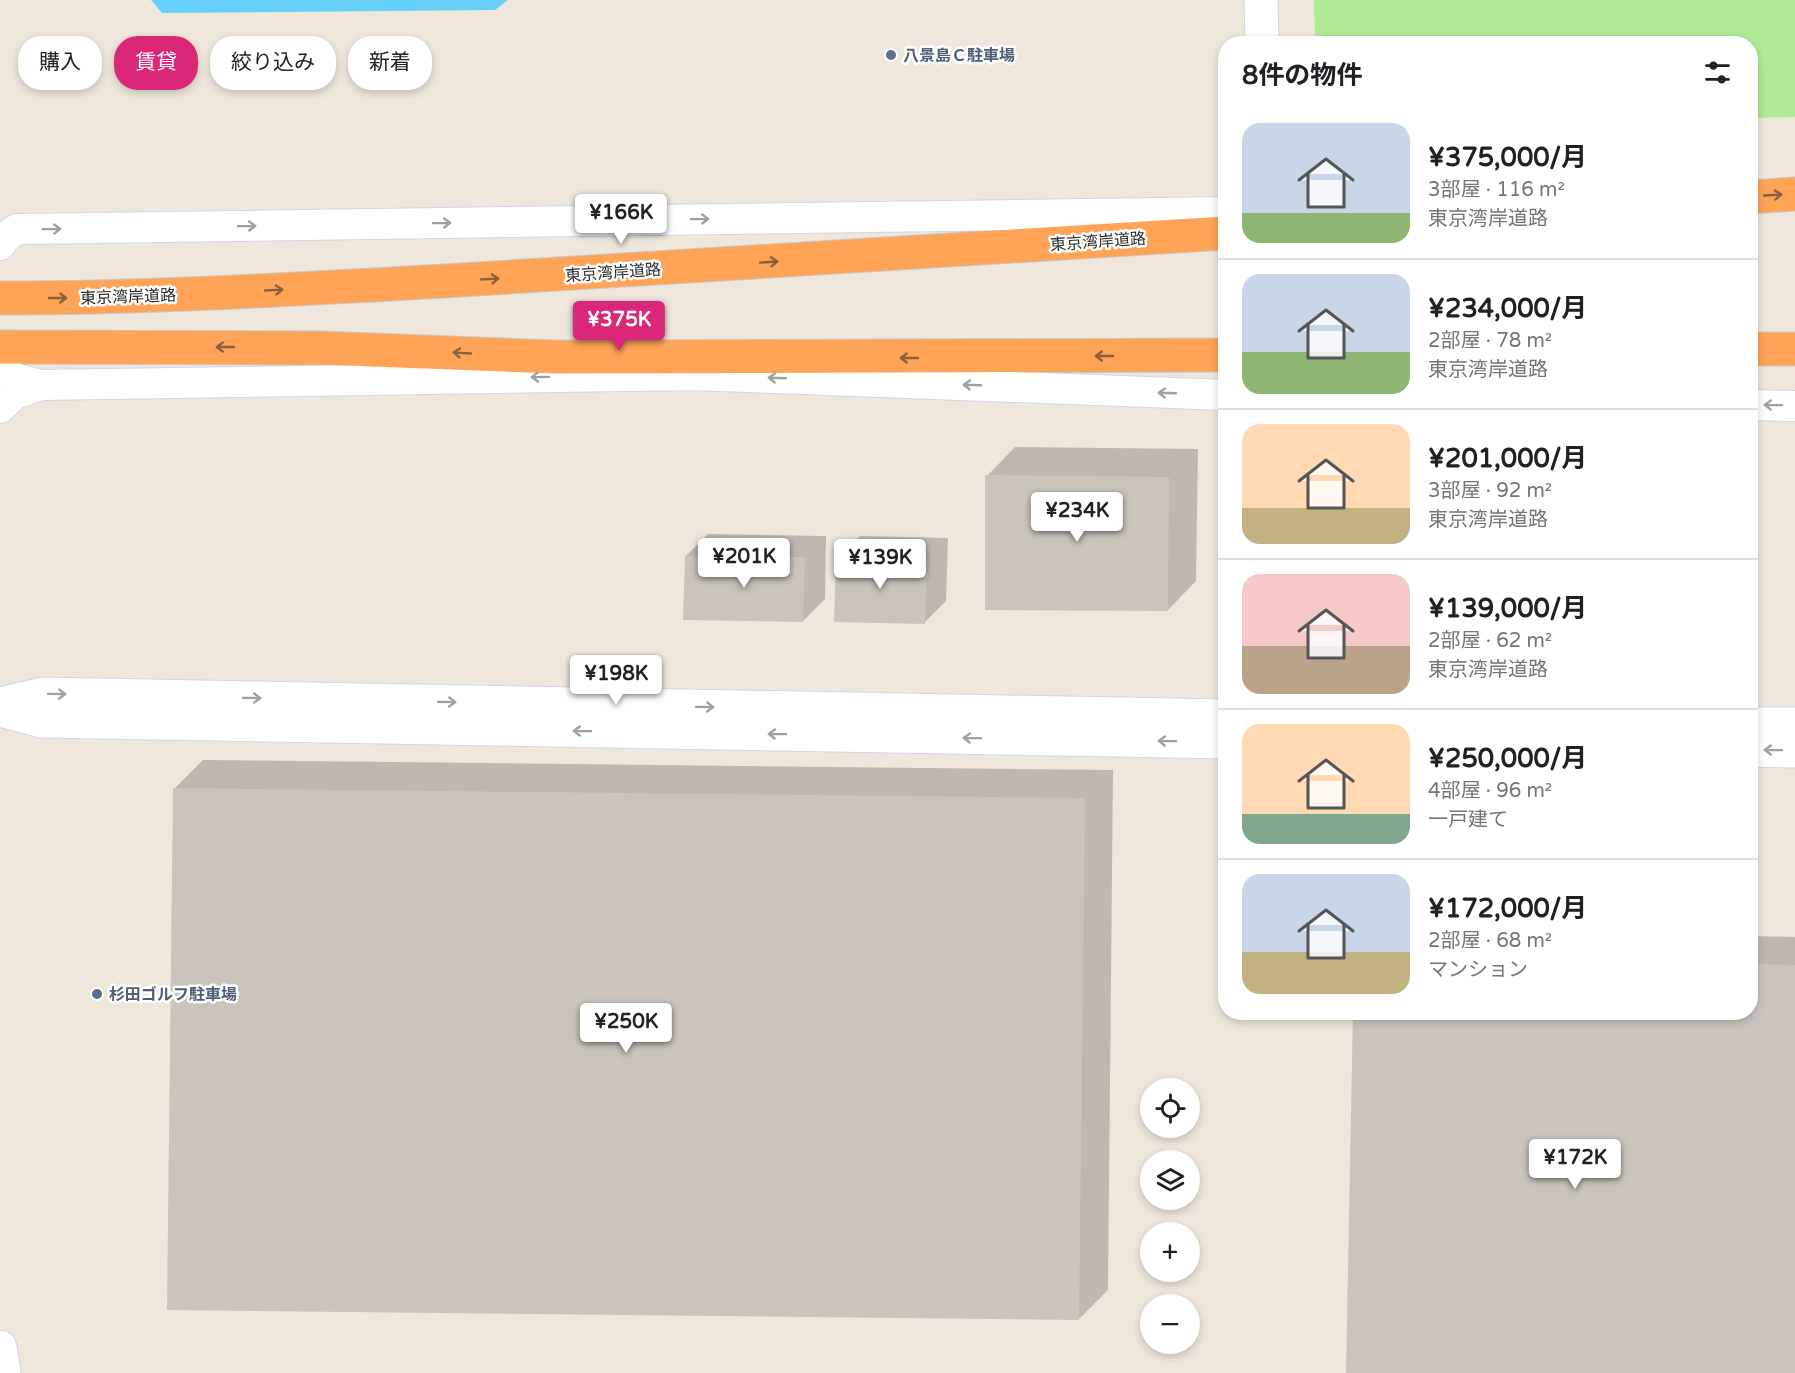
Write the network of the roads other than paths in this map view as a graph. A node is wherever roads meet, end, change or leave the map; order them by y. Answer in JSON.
{"nodes":[{"id":1,"x":1261,"y":0,"type":"edge"},
{"id":2,"x":1262,"y":36,"type":"edge"},
{"id":3,"x":1795,"y":194,"type":"edge"},
{"id":4,"x":1758,"y":196,"type":"edge"},
{"id":5,"x":1218,"y":212,"type":"edge"},
{"id":6,"x":1218,"y":234,"type":"edge"},
{"id":7,"x":0,"y":245,"type":"edge"},
{"id":8,"x":0,"y":297,"type":"edge"},
{"id":9,"x":0,"y":346,"type":"edge"},
{"id":10,"x":1758,"y":349,"type":"edge"},
{"id":11,"x":1795,"y":349,"type":"edge"},
{"id":12,"x":1218,"y":355,"type":"edge"},
{"id":13,"x":0,"y":366,"type":"edge"},
{"id":14,"x":41,"y":385,"type":"junction"},
{"id":15,"x":1218,"y":394,"type":"edge"},
{"id":16,"x":1758,"y":405,"type":"edge"},
{"id":17,"x":1795,"y":406,"type":"edge"},
{"id":18,"x":0,"y":408,"type":"edge"},
{"id":19,"x":0,"y":704,"type":"edge"},
{"id":20,"x":0,"y":710,"type":"edge"},
{"id":21,"x":1218,"y":716,"type":"edge"},
{"id":22,"x":1758,"y":724,"type":"edge"},
{"id":23,"x":1795,"y":724,"type":"edge"},
{"id":24,"x":1218,"y":742,"type":"edge"},
{"id":25,"x":1758,"y":750,"type":"edge"},
{"id":26,"x":1795,"y":751,"type":"edge"},
{"id":27,"x":0,"y":1347,"type":"edge"},
{"id":28,"x":4,"y":1373,"type":"edge"}],
"edges":[{"from":1,"to":2,"type":"street"},
{"from":4,"to":3,"type":"highway","one_way":true},
{"from":7,"to":5,"type":"street","one_way":true},
{"from":8,"to":6,"type":"highway","name":"東京湾岸道路","one_way":true},
{"from":12,"to":9,"type":"highway","one_way":true},
{"from":10,"to":11,"type":"highway"},
{"from":13,"to":14,"type":"street"},
{"from":15,"to":14,"type":"street","one_way":true},
{"from":14,"to":18,"type":"street"},
{"from":17,"to":16,"type":"street","one_way":true},
{"from":19,"to":21,"type":"street","one_way":true},
{"from":24,"to":20,"type":"street","one_way":true},
{"from":22,"to":23,"type":"street"},
{"from":26,"to":25,"type":"street","one_way":true},
{"from":27,"to":28,"type":"street"}]}
